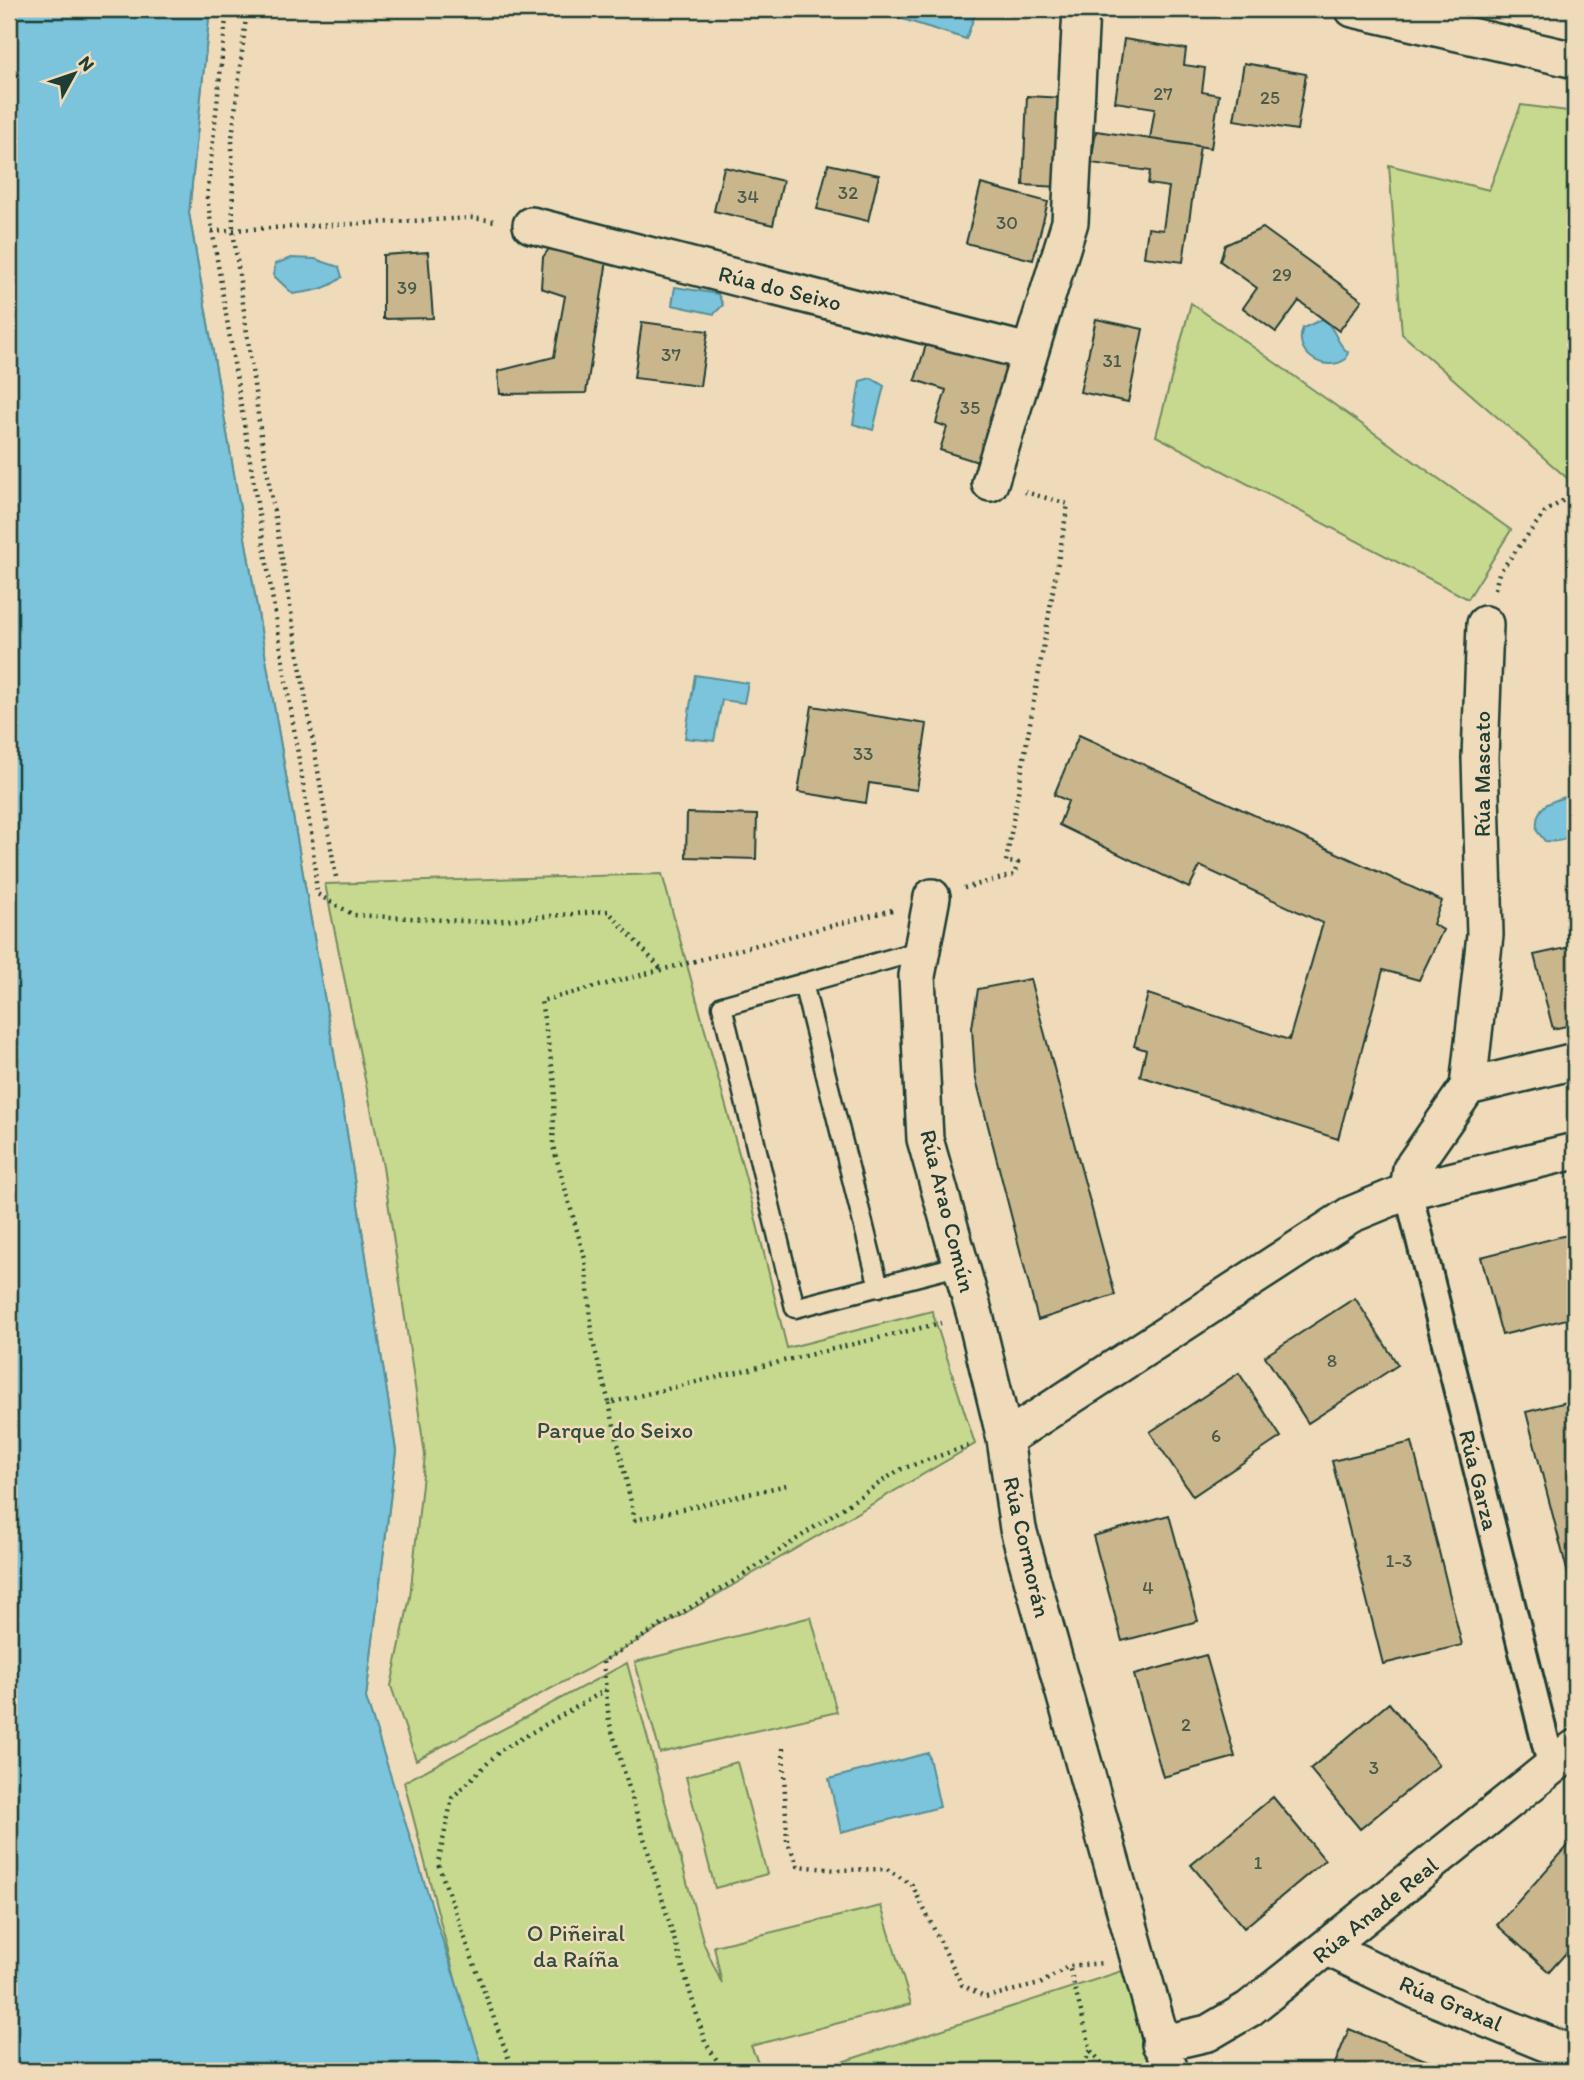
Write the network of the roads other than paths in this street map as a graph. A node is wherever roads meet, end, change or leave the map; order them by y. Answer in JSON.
{"nodes":[{"id":1,"x":1081,"y":9,"type":"edge"},
{"id":2,"x":1353,"y":9,"type":"edge"},
{"id":3,"x":1575,"y":60,"type":"edge"},
{"id":4,"x":531,"y":225,"type":"road end"},
{"id":5,"x":1028,"y":352,"type":"junction"},
{"id":6,"x":990,"y":483,"type":"road end"},
{"id":7,"x":1485,"y":624,"type":"road end"},
{"id":8,"x":932,"y":897,"type":"road end"},
{"id":9,"x":922,"y":950,"type":"junction"},
{"id":10,"x":803,"y":983,"type":"junction"},
{"id":11,"x":1575,"y":1061,"type":"edge"},
{"id":12,"x":1468,"y":1087,"type":"junction"},
{"id":13,"x":1575,"y":1151,"type":"edge"},
{"id":14,"x":1408,"y":1191,"type":"junction"},
{"id":15,"x":961,"y":1265,"type":"junction"},
{"id":16,"x":879,"y":1287,"type":"junction"},
{"id":17,"x":1005,"y":1439,"type":"junction"},
{"id":18,"x":1564,"y":1758,"type":"edge"},
{"id":19,"x":1328,"y":1948,"type":"junction"},
{"id":20,"x":1575,"y":2054,"type":"edge"},
{"id":21,"x":1165,"y":2058,"type":"edge"}],
"edges":[{"from":1,"to":5,"type":"street"},
{"from":2,"to":3,"type":"street"},
{"from":4,"to":5,"type":"street","name":"Rúa do Seixo"},
{"from":5,"to":6,"type":"street"},
{"from":7,"to":12,"type":"street","name":"Rúa Mascato"},
{"from":8,"to":9,"type":"street","name":"Rúa Arao Común"},
{"from":9,"to":10,"type":"lane"},
{"from":9,"to":15,"type":"street","name":"Rúa Arao Común"},
{"from":10,"to":16,"type":"lane"},
{"from":10,"to":16,"type":"lane"},
{"from":11,"to":12,"type":"street"},
{"from":12,"to":14,"type":"street"},
{"from":13,"to":14,"type":"street"},
{"from":14,"to":17,"type":"street"},
{"from":14,"to":18,"type":"street","name":"Rúa Garza"},
{"from":15,"to":16,"type":"lane"},
{"from":15,"to":17,"type":"street","name":"Rúa Arao Común"},
{"from":17,"to":21,"type":"street","name":"Rúa Cormorán"},
{"from":18,"to":19,"type":"street","name":"Rúa Anade Real"},
{"from":19,"to":20,"type":"street","name":"Rúa Graxal"},
{"from":19,"to":21,"type":"street","name":"Rúa Anade Real"}]}
